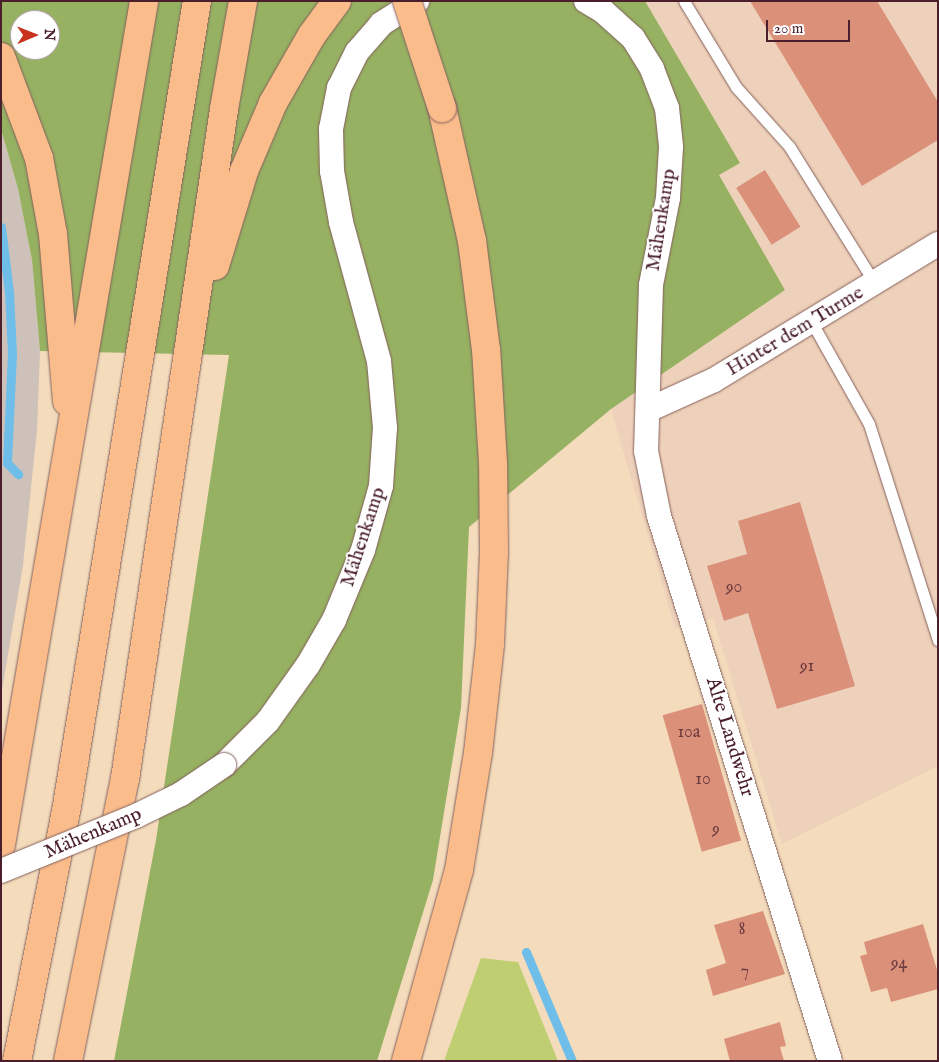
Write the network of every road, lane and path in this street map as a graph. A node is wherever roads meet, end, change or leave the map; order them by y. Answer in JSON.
{"nodes":[{"id":1,"x":144,"y":1,"type":"edge"},
{"id":2,"x":197,"y":1,"type":"edge"},
{"id":3,"x":243,"y":1,"type":"edge"},
{"id":4,"x":337,"y":1,"type":"edge"},
{"id":5,"x":407,"y":1,"type":"edge"},
{"id":6,"x":417,"y":1,"type":"edge"},
{"id":7,"x":586,"y":1,"type":"edge"},
{"id":8,"x":684,"y":1,"type":"edge"},
{"id":9,"x":1,"y":57,"type":"edge"},
{"id":10,"x":938,"y":244,"type":"edge"},
{"id":11,"x":874,"y":282,"type":"junction"},
{"id":12,"x":811,"y":321,"type":"junction"},
{"id":13,"x":188,"y":353,"type":"junction"},
{"id":14,"x":648,"y":410,"type":"junction"},
{"id":15,"x":71,"y":437,"type":"junction"},
{"id":16,"x":938,"y":640,"type":"edge"},
{"id":17,"x":1,"y":845,"type":"edge"},
{"id":18,"x":1,"y":871,"type":"edge"},
{"id":19,"x":17,"y":1061,"type":"edge"},
{"id":20,"x":68,"y":1061,"type":"edge"},
{"id":21,"x":406,"y":1061,"type":"edge"},
{"id":22,"x":830,"y":1061,"type":"edge"}],
"edges":[{"from":1,"to":15,"type":"highway"},
{"from":2,"to":19,"type":"highway"},
{"from":3,"to":13,"type":"highway"},
{"from":4,"to":13,"type":"highway"},
{"from":5,"to":21,"type":"highway","bridge":true},
{"from":6,"to":18,"type":"street","name":"Mähenkamp","bridge":true},
{"from":7,"to":14,"type":"street","name":"Mähenkamp"},
{"from":8,"to":11,"type":"lane"},
{"from":9,"to":15,"type":"highway"},
{"from":10,"to":11,"type":"street","name":"Hinter dem Turme"},
{"from":11,"to":12,"type":"street","name":"Hinter dem Turme"},
{"from":12,"to":14,"type":"street","name":"Hinter dem Turme"},
{"from":12,"to":16,"type":"lane"},
{"from":13,"to":20,"type":"highway"},
{"from":14,"to":22,"type":"street","name":"Alte Landwehr"},
{"from":15,"to":17,"type":"highway"}]}
